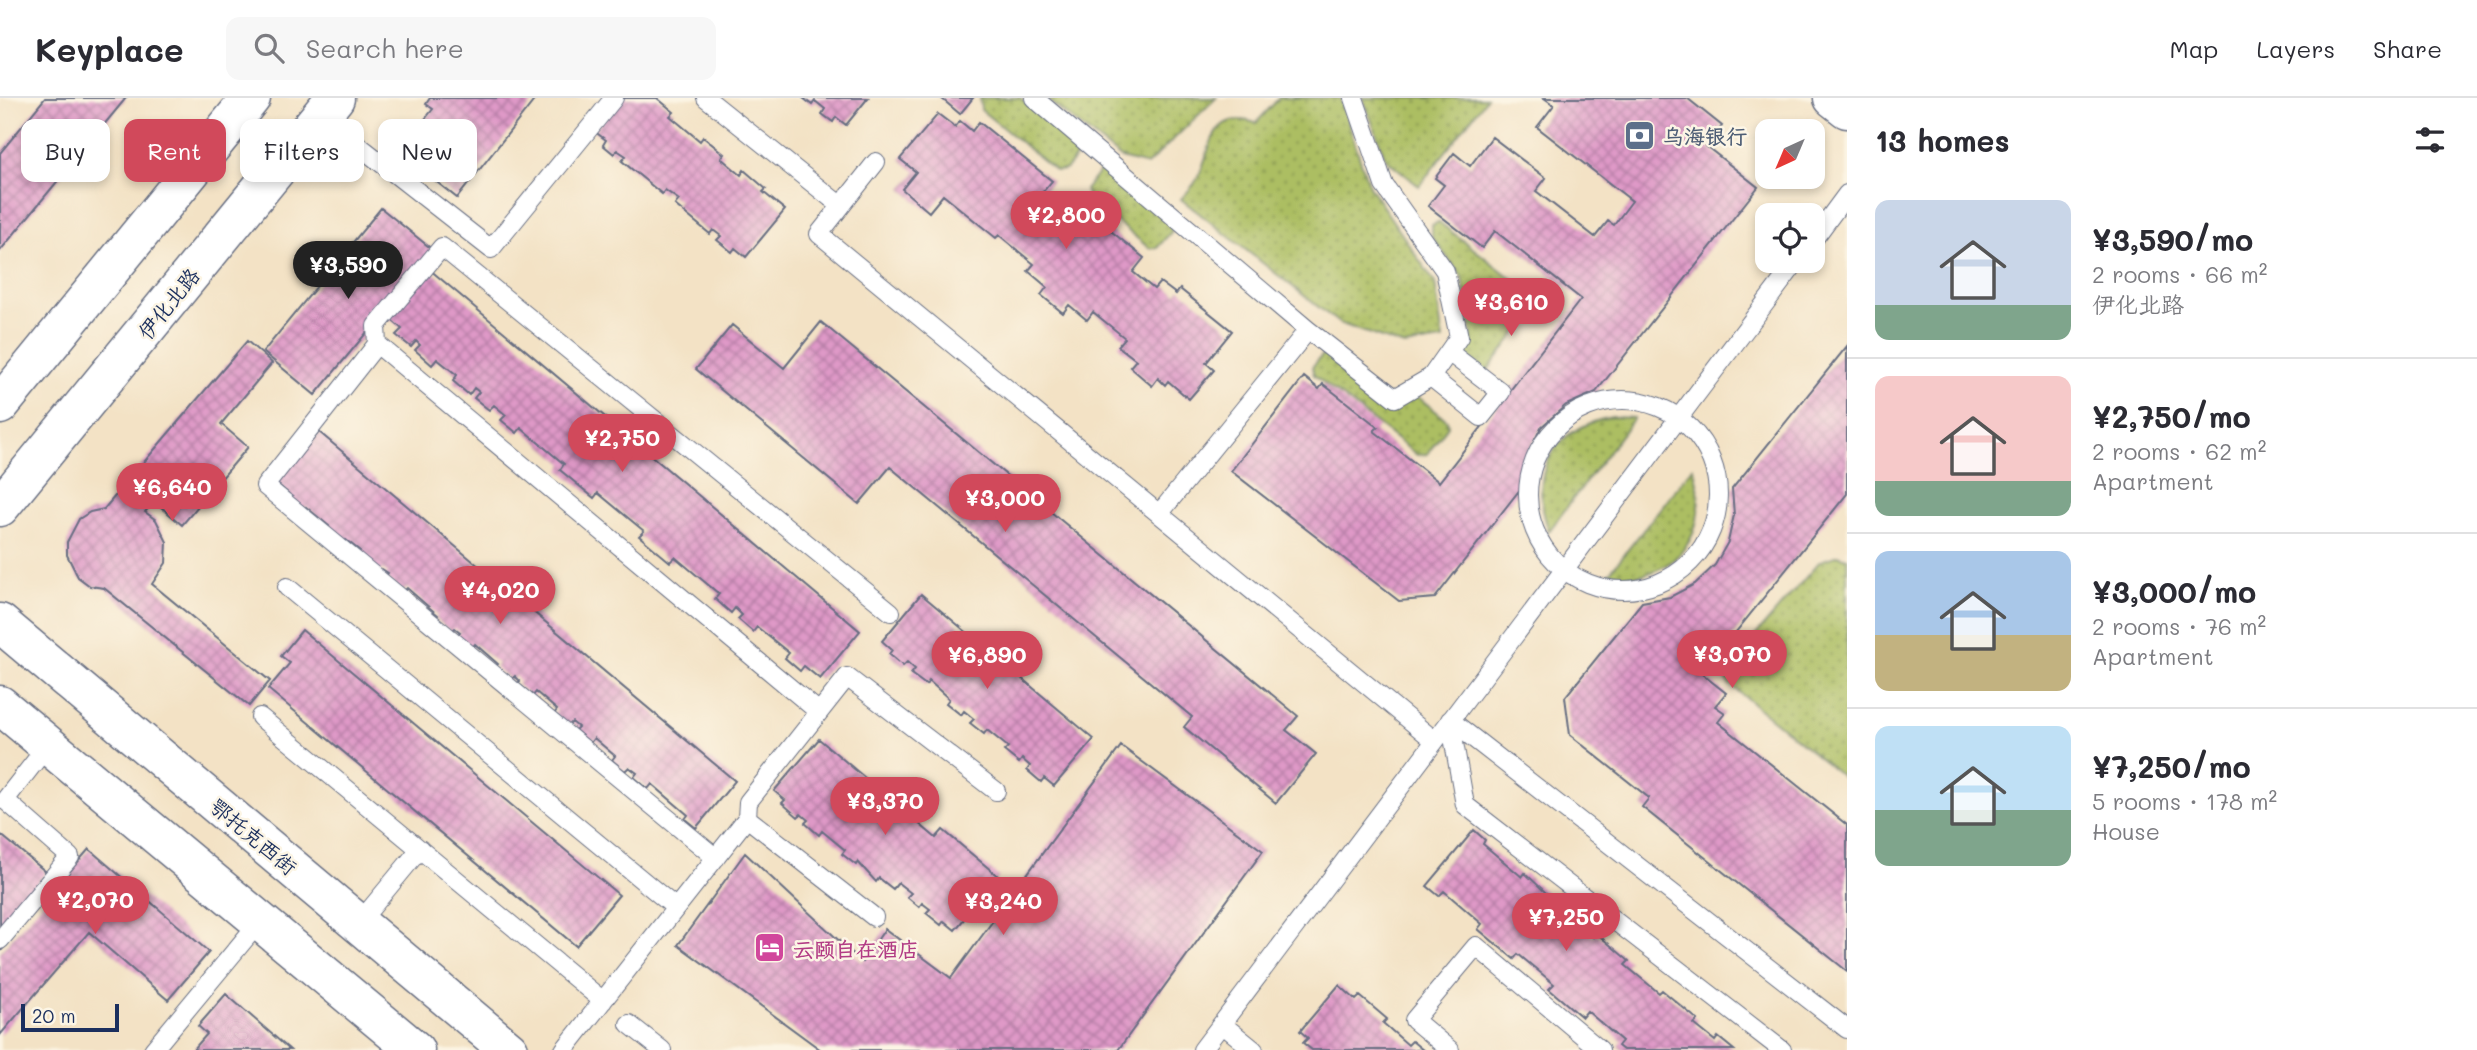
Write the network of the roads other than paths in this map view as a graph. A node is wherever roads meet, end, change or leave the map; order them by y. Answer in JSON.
{"nodes":[{"id":1,"x":251,"y":98,"type":"edge"},
{"id":2,"x":614,"y":98,"type":"edge"},
{"id":3,"x":706,"y":98,"type":"edge"},
{"id":4,"x":1034,"y":98,"type":"edge"},
{"id":5,"x":1354,"y":98,"type":"edge"},
{"id":6,"x":1833,"y":98,"type":"edge"},
{"id":7,"x":328,"y":107,"type":"edge"},
{"id":8,"x":1847,"y":109,"type":"edge"},
{"id":9,"x":876,"y":162,"type":"dead end"},
{"id":10,"x":1847,"y":194,"type":"edge"},
{"id":11,"x":841,"y":206,"type":"junction"},
{"id":12,"x":1825,"y":224,"type":"edge"},
{"id":13,"x":1788,"y":273,"type":"edge"},
{"id":14,"x":1308,"y":330,"type":"junction"},
{"id":15,"x":377,"y":344,"type":"junction"},
{"id":16,"x":1450,"y":353,"type":"junction"},
{"id":17,"x":1431,"y":377,"type":"junction"},
{"id":18,"x":0,"y":405,"type":"edge"},
{"id":19,"x":1680,"y":417,"type":"junction"},
{"id":20,"x":0,"y":507,"type":"edge"},
{"id":21,"x":1159,"y":514,"type":"junction"},
{"id":22,"x":1564,"y":571,"type":"junction"},
{"id":23,"x":287,"y":587,"type":"dead end"},
{"id":24,"x":891,"y":612,"type":"dead end"},
{"id":25,"x":0,"y":623,"type":"edge"},
{"id":26,"x":0,"y":705,"type":"edge"},
{"id":27,"x":819,"y":712,"type":"junction"},
{"id":28,"x":260,"y":717,"type":"dead end"},
{"id":29,"x":1450,"y":720,"type":"junction"},
{"id":30,"x":1435,"y":741,"type":"junction"},
{"id":31,"x":48,"y":745,"type":"junction"},
{"id":32,"x":996,"y":791,"type":"dead end"},
{"id":33,"x":747,"y":818,"type":"junction"},
{"id":34,"x":420,"y":849,"type":"junction"},
{"id":35,"x":716,"y":858,"type":"junction"},
{"id":36,"x":676,"y":908,"type":"junction"},
{"id":37,"x":874,"y":917,"type":"dead end"},
{"id":38,"x":260,"y":921,"type":"junction"},
{"id":39,"x":358,"y":924,"type":"junction"},
{"id":40,"x":0,"y":940,"type":"edge"},
{"id":41,"x":603,"y":1001,"type":"junction"},
{"id":42,"x":629,"y":1024,"type":"dead end"},
{"id":43,"x":1222,"y":1024,"type":"junction"},
{"id":44,"x":1847,"y":1029,"type":"edge"},
{"id":45,"x":153,"y":1050,"type":"edge"},
{"id":46,"x":415,"y":1050,"type":"edge"},
{"id":47,"x":509,"y":1050,"type":"edge"},
{"id":48,"x":564,"y":1050,"type":"edge"},
{"id":49,"x":662,"y":1050,"type":"edge"},
{"id":50,"x":1202,"y":1050,"type":"edge"},
{"id":51,"x":1254,"y":1050,"type":"edge"},
{"id":52,"x":1450,"y":1050,"type":"edge"},
{"id":53,"x":1600,"y":1050,"type":"edge"},
{"id":54,"x":1782,"y":1050,"type":"edge"}],
"edges":[{"from":1,"to":18,"type":"main road"},
{"from":2,"to":7,"type":"lane"},
{"from":3,"to":11,"type":"lane"},
{"from":4,"to":14,"type":"lane"},
{"from":5,"to":16,"type":"lane"},
{"from":6,"to":8,"type":"main road"},
{"from":7,"to":20,"type":"main road","name":"伊化北路"},
{"from":9,"to":11,"type":"lane"},
{"from":10,"to":12,"type":"lane"},
{"from":11,"to":21,"type":"lane"},
{"from":13,"to":19,"type":"lane"},
{"from":14,"to":17,"type":"lane"},
{"from":14,"to":21,"type":"lane"},
{"from":15,"to":24,"type":"lane"},
{"from":15,"to":27,"type":"lane"},
{"from":15,"to":35,"type":"lane"},
{"from":16,"to":17,"type":"lane"},
{"from":16,"to":17,"type":"lane"},
{"from":19,"to":22,"type":"lane"},
{"from":19,"to":22,"type":"lane"},
{"from":19,"to":22,"type":"lane"},
{"from":21,"to":30,"type":"lane"},
{"from":22,"to":29,"type":"lane"},
{"from":23,"to":36,"type":"lane"},
{"from":25,"to":39,"type":"main road","name":"鄂托克西街"},
{"from":26,"to":31,"type":"main road"},
{"from":27,"to":32,"type":"lane"},
{"from":27,"to":33,"type":"lane"},
{"from":28,"to":34,"type":"lane"},
{"from":29,"to":30,"type":"lane"},
{"from":29,"to":44,"type":"lane"},
{"from":29,"to":54,"type":"lane"},
{"from":30,"to":43,"type":"lane"},
{"from":31,"to":38,"type":"main road"},
{"from":31,"to":40,"type":"lane"},
{"from":33,"to":35,"type":"lane"},
{"from":33,"to":37,"type":"lane"},
{"from":34,"to":39,"type":"lane"},
{"from":34,"to":41,"type":"lane"},
{"from":35,"to":36,"type":"lane"},
{"from":36,"to":41,"type":"lane"},
{"from":38,"to":45,"type":"lane"},
{"from":38,"to":46,"type":"main road"},
{"from":39,"to":47,"type":"main road","name":"鄂托克西街"},
{"from":41,"to":48,"type":"lane"},
{"from":42,"to":49,"type":"lane"},
{"from":43,"to":50,"type":"lane"},
{"from":43,"to":51,"type":"lane"},
{"from":52,"to":53,"type":"lane"}]}
